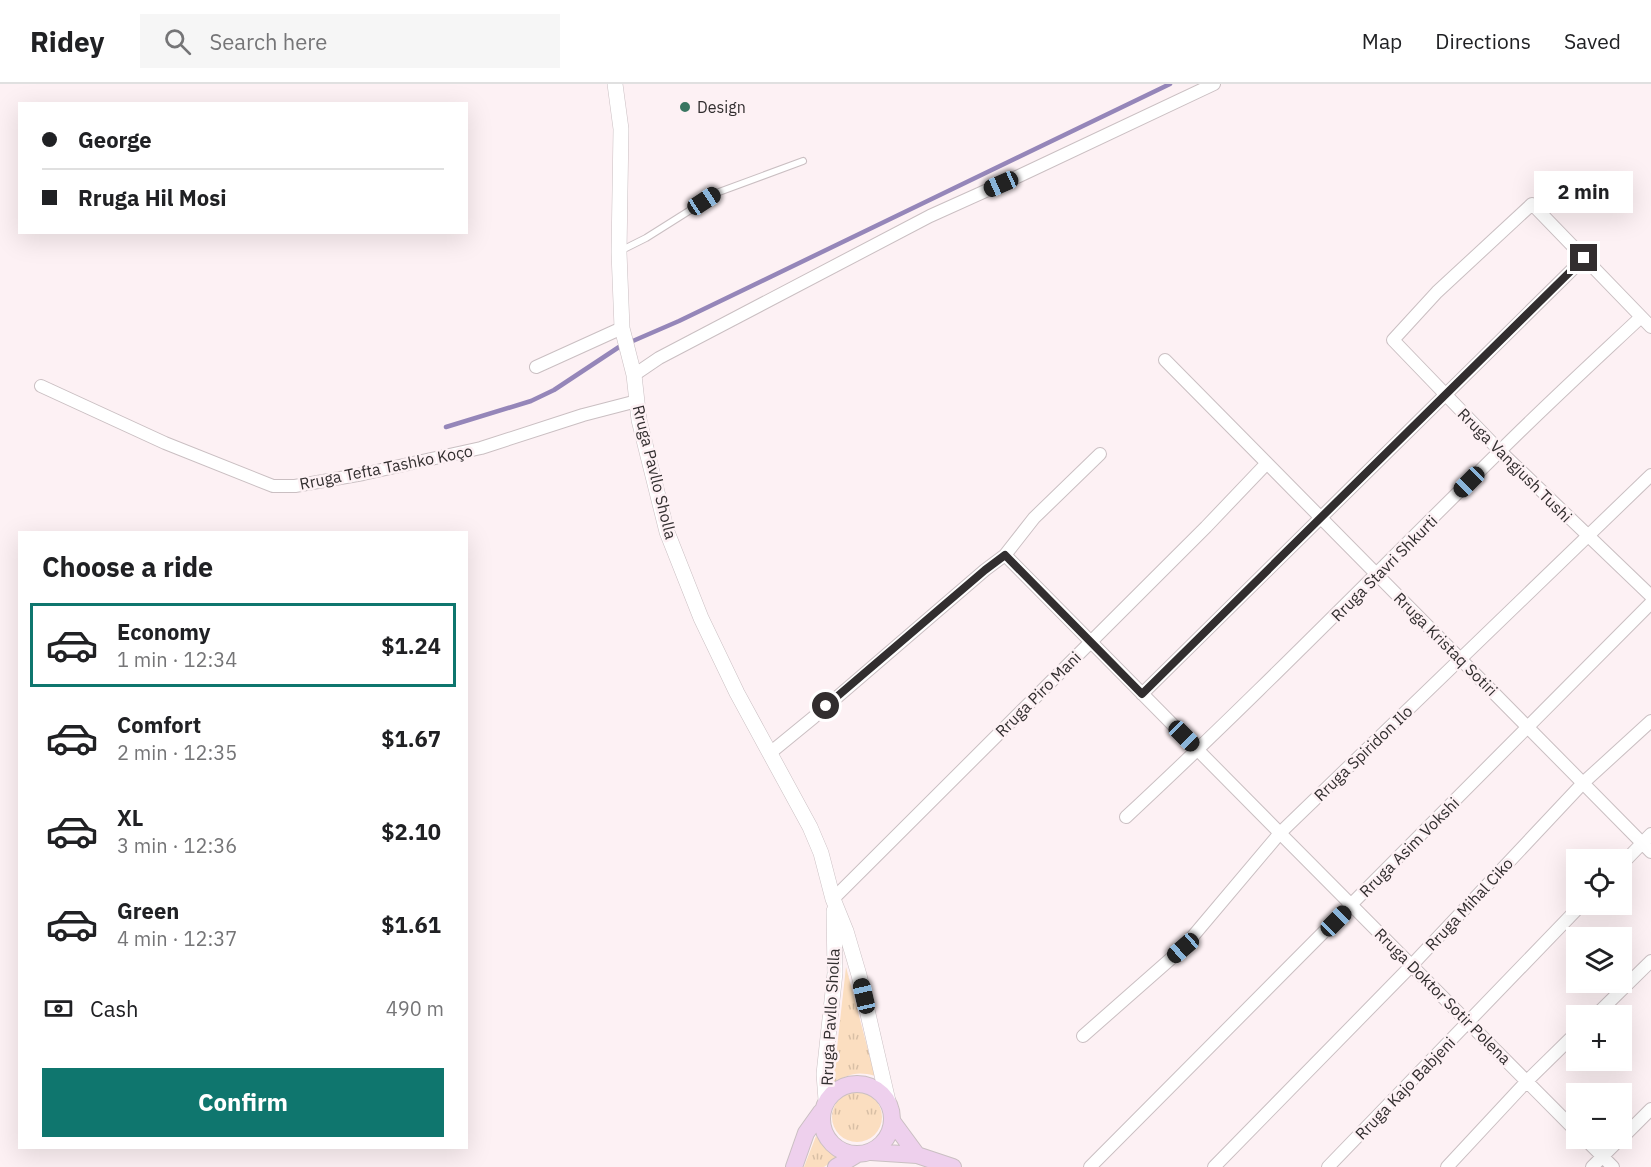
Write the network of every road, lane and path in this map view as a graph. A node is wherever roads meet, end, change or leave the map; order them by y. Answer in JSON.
{"nodes":[{"id":1,"x":615,"y":84,"type":"edge"},
{"id":2,"x":1214,"y":84,"type":"edge"},
{"id":3,"x":802,"y":161,"type":"dead end"},
{"id":4,"x":619,"y":252,"type":"junction"},
{"id":5,"x":1584,"y":258,"type":"junction"},
{"id":6,"x":1641,"y":317,"type":"junction"},
{"id":7,"x":1651,"y":327,"type":"edge"},
{"id":8,"x":622,"y":328,"type":"junction"},
{"id":9,"x":1165,"y":360,"type":"dead end"},
{"id":10,"x":536,"y":367,"type":"dead end"},
{"id":11,"x":633,"y":375,"type":"junction"},
{"id":12,"x":41,"y":386,"type":"dead end"},
{"id":13,"x":1445,"y":395,"type":"junction"},
{"id":14,"x":637,"y":401,"type":"junction"},
{"id":15,"x":1500,"y":451,"type":"junction"},
{"id":16,"x":1100,"y":454,"type":"dead end"},
{"id":17,"x":1267,"y":463,"type":"junction"},
{"id":18,"x":1651,"y":475,"type":"edge"},
{"id":19,"x":1320,"y":517,"type":"junction"},
{"id":20,"x":1588,"y":537,"type":"junction"},
{"id":21,"x":1005,"y":555,"type":"junction"},
{"id":22,"x":1377,"y":575,"type":"junction"},
{"id":23,"x":1651,"y":596,"type":"edge"},
{"id":24,"x":1651,"y":603,"type":"edge"},
{"id":25,"x":1090,"y":642,"type":"junction"},
{"id":26,"x":1460,"y":659,"type":"junction"},
{"id":27,"x":1142,"y":694,"type":"junction"},
{"id":28,"x":1651,"y":721,"type":"edge"},
{"id":29,"x":1527,"y":726,"type":"junction"},
{"id":30,"x":1198,"y":750,"type":"junction"},
{"id":31,"x":770,"y":753,"type":"junction"},
{"id":32,"x":1583,"y":783,"type":"junction"},
{"id":33,"x":1126,"y":818,"type":"dead end"},
{"id":34,"x":1280,"y":833,"type":"junction"},
{"id":35,"x":1648,"y":843,"type":"edge"},
{"id":36,"x":1632,"y":856,"type":"edge"},
{"id":37,"x":833,"y":899,"type":"junction"},
{"id":38,"x":1352,"y":904,"type":"junction"},
{"id":39,"x":1571,"y":915,"type":"edge"},
{"id":40,"x":1651,"y":961,"type":"edge"},
{"id":41,"x":1411,"y":966,"type":"junction"},
{"id":42,"x":1606,"y":1005,"type":"edge"},
{"id":43,"x":1467,"y":1024,"type":"junction"},
{"id":44,"x":1083,"y":1036,"type":"dead end"},
{"id":45,"x":1566,"y":1043,"type":"edge"},
{"id":46,"x":1527,"y":1081,"type":"junction"},
{"id":47,"x":888,"y":1101,"type":"junction"},
{"id":48,"x":824,"y":1106,"type":"junction"},
{"id":49,"x":1651,"y":1108,"type":"edge"},
{"id":50,"x":892,"y":1120,"type":"junction"},
{"id":51,"x":1566,"y":1121,"type":"edge"},
{"id":52,"x":1632,"y":1127,"type":"edge"},
{"id":53,"x":1595,"y":1149,"type":"edge"},
{"id":54,"x":1611,"y":1149,"type":"edge"},
{"id":55,"x":863,"y":1153,"type":"junction"},
{"id":56,"x":917,"y":1155,"type":"junction"},
{"id":57,"x":1603,"y":1157,"type":"junction"},
{"id":58,"x":794,"y":1167,"type":"edge"},
{"id":59,"x":836,"y":1167,"type":"edge"},
{"id":60,"x":953,"y":1167,"type":"edge"},
{"id":61,"x":1090,"y":1167,"type":"edge"},
{"id":62,"x":1214,"y":1167,"type":"edge"},
{"id":63,"x":1328,"y":1167,"type":"edge"},
{"id":64,"x":1447,"y":1167,"type":"edge"},
{"id":65,"x":1592,"y":1167,"type":"edge"},
{"id":66,"x":1613,"y":1167,"type":"edge"}],
"edges":[{"from":1,"to":4,"type":"street","name":"Rruga Pavllo Sholla"},
{"from":2,"to":11,"type":"street"},
{"from":3,"to":4,"type":"lane"},
{"from":4,"to":8,"type":"street","name":"Rruga Pavllo Sholla"},
{"from":5,"to":6,"type":"street"},
{"from":5,"to":13,"type":"street"},
{"from":5,"to":13,"type":"street","name":"Rruga Vangjush Tushi"},
{"from":6,"to":7,"type":"street"},
{"from":6,"to":15,"type":"street","name":"Rruga Stavri Shkurti"},
{"from":8,"to":10,"type":"street"},
{"from":8,"to":11,"type":"street","name":"Rruga Pavllo Sholla"},
{"from":9,"to":17,"type":"street","name":"Rruga Kristaq Sotiri"},
{"from":11,"to":14,"type":"street","name":"Rruga Pavllo Sholla"},
{"from":12,"to":14,"type":"street","name":"Rruga Tefta Tashko Koço"},
{"from":13,"to":15,"type":"street","name":"Rruga Vangjush Tushi"},
{"from":13,"to":19,"type":"street"},
{"from":14,"to":31,"type":"street","name":"Rruga Pavllo Sholla"},
{"from":15,"to":20,"type":"street","name":"Rruga Vangjush Tushi"},
{"from":15,"to":22,"type":"street","name":"Rruga Stavri Shkurti"},
{"from":16,"to":21,"type":"street"},
{"from":17,"to":19,"type":"street","name":"Rruga Kristaq Sotiri"},
{"from":17,"to":25,"type":"street","name":"Rruga Piro Mani"},
{"from":18,"to":20,"type":"street","name":"Rruga Spiridon Ilo"},
{"from":19,"to":22,"type":"street","name":"Rruga Kristaq Sotiri"},
{"from":19,"to":27,"type":"street"},
{"from":20,"to":23,"type":"street","name":"Rruga Vangjush Tushi"},
{"from":20,"to":26,"type":"street","name":"Rruga Spiridon Ilo"},
{"from":21,"to":25,"type":"street","name":"Rruga Doktor Sotir Polena"},
{"from":21,"to":31,"type":"street"},
{"from":22,"to":26,"type":"street","name":"Rruga Kristaq Sotiri"},
{"from":22,"to":30,"type":"street","name":"Rruga Stavri Shkurti"},
{"from":24,"to":29,"type":"street","name":"Rruga Asim Vokshi"},
{"from":25,"to":27,"type":"street","name":"Rruga Doktor Sotir Polena"},
{"from":25,"to":37,"type":"street","name":"Rruga Piro Mani"},
{"from":26,"to":29,"type":"street","name":"Rruga Kristaq Sotiri"},
{"from":26,"to":34,"type":"street","name":"Rruga Spiridon Ilo"},
{"from":27,"to":30,"type":"street","name":"Rruga Doktor Sotir Polena"},
{"from":28,"to":32,"type":"street","name":"Rruga Mihal Ciko"},
{"from":29,"to":32,"type":"street","name":"Rruga Kristaq Sotiri"},
{"from":29,"to":38,"type":"street","name":"Rruga Asim Vokshi"},
{"from":30,"to":33,"type":"street","name":"Rruga Stavri Shkurti"},
{"from":30,"to":34,"type":"street","name":"Rruga Doktor Sotir Polena"},
{"from":31,"to":37,"type":"street","name":"Rruga Pavllo Sholla"},
{"from":32,"to":35,"type":"street","name":"Rruga Kristaq Sotiri"},
{"from":32,"to":41,"type":"street","name":"Rruga Mihal Ciko"},
{"from":34,"to":38,"type":"street","name":"Rruga Doktor Sotir Polena"},
{"from":34,"to":44,"type":"street","name":"Rruga Spiridon Ilo"},
{"from":35,"to":36,"type":"street"},
{"from":37,"to":47,"type":"street","name":"Rruga Pavllo Sholla"},
{"from":37,"to":48,"type":"street","name":"Rruga Pavllo Sholla"},
{"from":38,"to":41,"type":"street","name":"Rruga Doktor Sotir Polena"},
{"from":38,"to":61,"type":"street","name":"Rruga Asim Vokshi"},
{"from":39,"to":43,"type":"street","name":"Rruga Kajo Babjeni"},
{"from":40,"to":42,"type":"street"},
{"from":41,"to":43,"type":"street","name":"Rruga Doktor Sotir Polena"},
{"from":41,"to":62,"type":"street","name":"Rruga Mihal Ciko"},
{"from":43,"to":46,"type":"street","name":"Rruga Doktor Sotir Polena"},
{"from":43,"to":63,"type":"street","name":"Rruga Kajo Babjeni"},
{"from":45,"to":46,"type":"street"},
{"from":46,"to":51,"type":"street","name":"Rruga Doktor Sotir Polena"},
{"from":46,"to":64,"type":"street"},
{"from":47,"to":48,"type":"main road"},
{"from":47,"to":50,"type":"main road"},
{"from":48,"to":55,"type":"main road"},
{"from":48,"to":58,"type":"main road"},
{"from":49,"to":52,"type":"street"},
{"from":50,"to":55,"type":"main road"},
{"from":50,"to":56,"type":"main road"},
{"from":53,"to":57,"type":"street"},
{"from":54,"to":57,"type":"street"},
{"from":55,"to":56,"type":"main road"},
{"from":55,"to":59,"type":"main road"},
{"from":56,"to":60,"type":"main road"},
{"from":57,"to":65,"type":"street"},
{"from":57,"to":66,"type":"street"}]}
